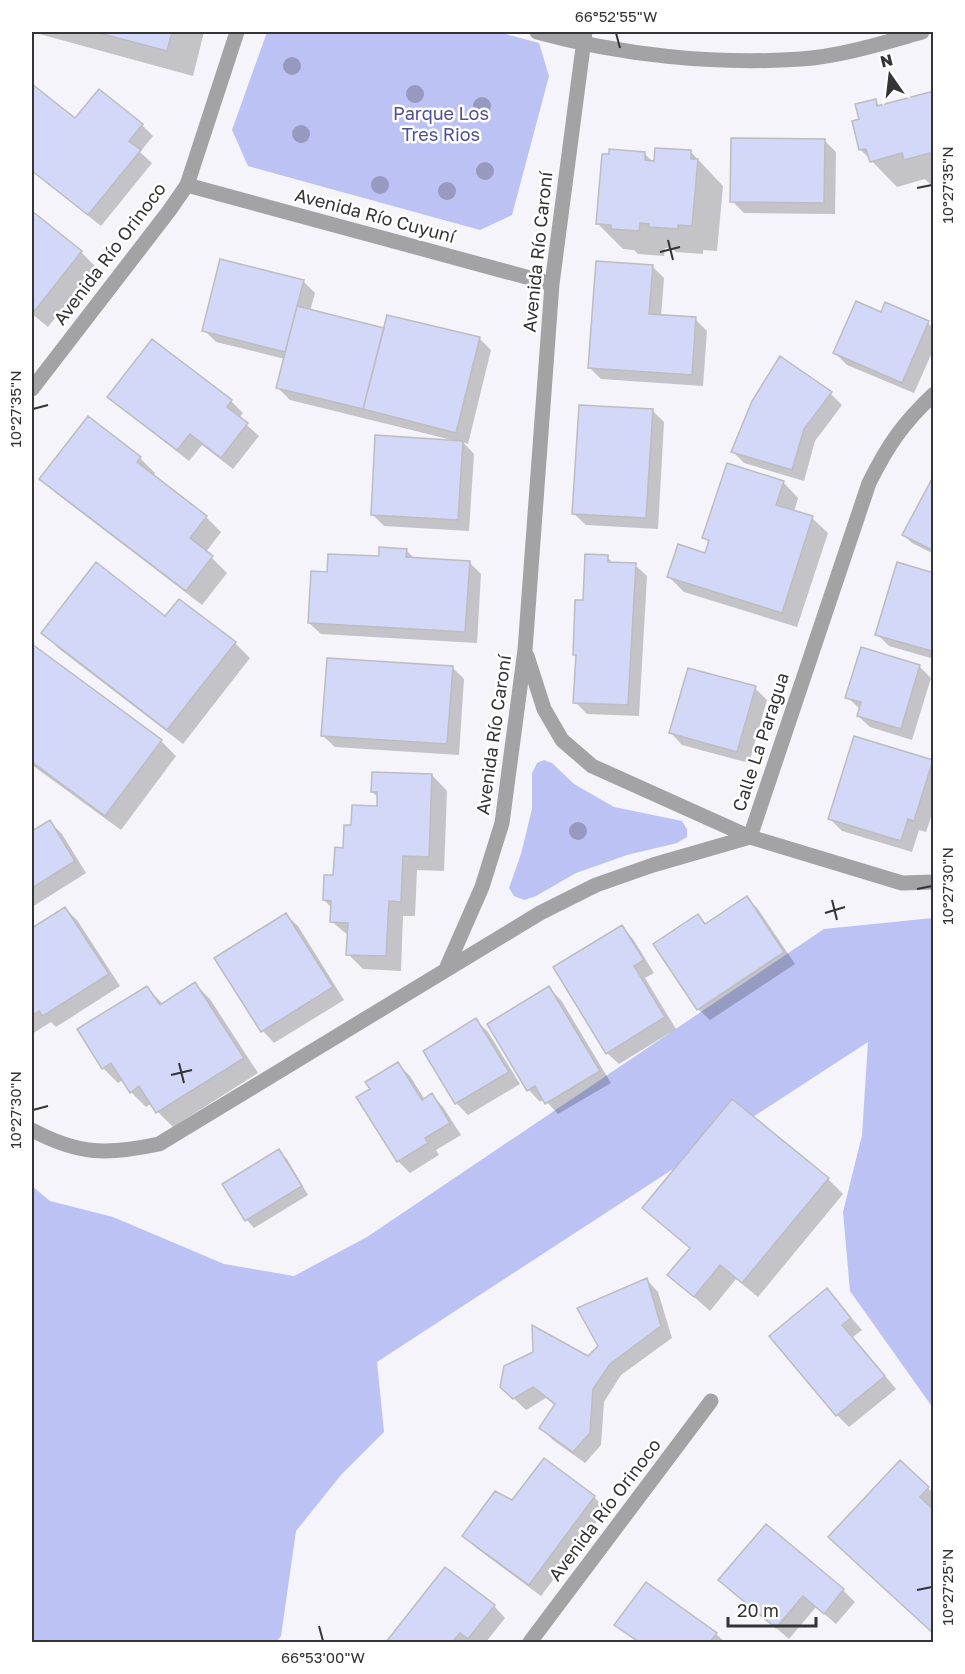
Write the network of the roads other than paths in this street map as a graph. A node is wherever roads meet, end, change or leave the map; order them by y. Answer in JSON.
{"nodes":[{"id":1,"x":237,"y":32,"type":"edge"},
{"id":2,"x":537,"y":32,"type":"edge"},
{"id":3,"x":922,"y":32,"type":"edge"},
{"id":4,"x":583,"y":38,"type":"edge"},
{"id":5,"x":187,"y":185,"type":"junction"},
{"id":6,"x":552,"y":284,"type":"junction"},
{"id":7,"x":32,"y":389,"type":"edge"},
{"id":8,"x":933,"y":394,"type":"edge"},
{"id":9,"x":525,"y":650,"type":"junction"},
{"id":10,"x":750,"y":837,"type":"junction"},
{"id":11,"x":933,"y":882,"type":"edge"},
{"id":12,"x":446,"y":969,"type":"junction"},
{"id":13,"x":32,"y":1130,"type":"edge"},
{"id":14,"x":711,"y":1401,"type":"dead end"},
{"id":15,"x":530,"y":1642,"type":"edge"}],
"edges":[{"from":1,"to":5,"type":"street","name":"Avenida Río Orinoco"},
{"from":2,"to":4,"type":"street"},
{"from":3,"to":4,"type":"street"},
{"from":4,"to":6,"type":"street","name":"Avenida Río Caroní"},
{"from":5,"to":6,"type":"street","name":"Avenida Río Cuyuní"},
{"from":5,"to":7,"type":"street","name":"Avenida Río Orinoco"},
{"from":6,"to":9,"type":"street","name":"Avenida Río Caroní"},
{"from":8,"to":10,"type":"street","name":"Calle La Paragua"},
{"from":9,"to":10,"type":"street"},
{"from":9,"to":12,"type":"street","name":"Avenida Río Caroní"},
{"from":10,"to":11,"type":"street"},
{"from":10,"to":12,"type":"street","name":"Calle La Paragua"},
{"from":12,"to":13,"type":"street"},
{"from":14,"to":15,"type":"street","name":"Avenida Río Orinoco"}]}
